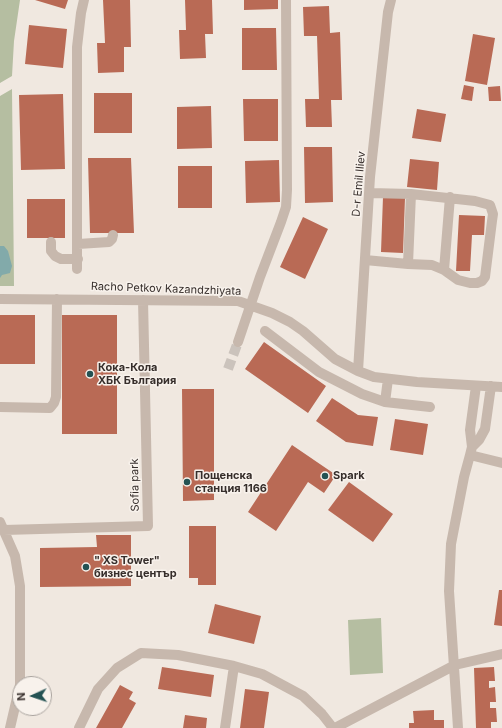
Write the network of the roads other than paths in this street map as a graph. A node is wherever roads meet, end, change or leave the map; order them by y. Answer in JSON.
{"nodes":[{"id":1,"x":84,"y":0,"type":"edge"},
{"id":2,"x":286,"y":0,"type":"edge"},
{"id":3,"x":391,"y":0,"type":"edge"},
{"id":4,"x":370,"y":192,"type":"junction"},
{"id":5,"x":411,"y":194,"type":"junction"},
{"id":6,"x":450,"y":197,"type":"junction"},
{"id":7,"x":113,"y":235,"type":"dead end"},
{"id":8,"x":51,"y":242,"type":"dead end"},
{"id":9,"x":78,"y":244,"type":"junction"},
{"id":10,"x":365,"y":260,"type":"junction"},
{"id":11,"x":408,"y":264,"type":"junction"},
{"id":12,"x":444,"y":270,"type":"junction"},
{"id":13,"x":0,"y":299,"type":"edge"},
{"id":14,"x":57,"y":299,"type":"junction"},
{"id":15,"x":143,"y":300,"type":"junction"},
{"id":16,"x":250,"y":304,"type":"junction"},
{"id":17,"x":264,"y":330,"type":"dead end"},
{"id":18,"x":238,"y":342,"type":"tunnel mouth"},
{"id":19,"x":358,"y":371,"type":"junction"},
{"id":20,"x":388,"y":379,"type":"junction"},
{"id":21,"x":476,"y":386,"type":"junction"},
{"id":22,"x":491,"y":386,"type":"junction"},
{"id":23,"x":502,"y":387,"type":"edge"},
{"id":24,"x":385,"y":402,"type":"junction"},
{"id":25,"x":0,"y":407,"type":"edge"},
{"id":26,"x":430,"y":407,"type":"dead end"},
{"id":27,"x":471,"y":451,"type":"junction"},
{"id":28,"x":502,"y":463,"type":"edge"},
{"id":29,"x":2,"y":526,"type":"edge"},
{"id":30,"x":502,"y":654,"type":"edge"},
{"id":31,"x":455,"y":665,"type":"junction"},
{"id":32,"x":234,"y":666,"type":"junction"},
{"id":33,"x":20,"y":676,"type":"edge"},
{"id":34,"x":13,"y":716,"type":"edge"},
{"id":35,"x":10,"y":728,"type":"edge"},
{"id":36,"x":78,"y":728,"type":"edge"},
{"id":37,"x":225,"y":728,"type":"edge"},
{"id":38,"x":334,"y":728,"type":"edge"},
{"id":39,"x":458,"y":728,"type":"edge"}],
"edges":[{"from":1,"to":9,"type":"street"},
{"from":2,"to":16,"type":"street"},
{"from":3,"to":4,"type":"street","name":"D-r Emil Iliev"},
{"from":4,"to":5,"type":"street"},
{"from":4,"to":10,"type":"street","name":"D-r Emil Iliev"},
{"from":5,"to":6,"type":"street"},
{"from":5,"to":11,"type":"street"},
{"from":6,"to":12,"type":"street"},
{"from":6,"to":12,"type":"street"},
{"from":7,"to":9,"type":"street"},
{"from":8,"to":9,"type":"street"},
{"from":10,"to":11,"type":"street"},
{"from":10,"to":19,"type":"street","name":"D-r Emil Iliev"},
{"from":11,"to":12,"type":"street"},
{"from":13,"to":14,"type":"street","name":"Racho Petkov Kazandzhiyata"},
{"from":14,"to":15,"type":"street","name":"Racho Petkov Kazandzhiyata"},
{"from":14,"to":25,"type":"street"},
{"from":15,"to":16,"type":"street","name":"Racho Petkov Kazandzhiyata"},
{"from":15,"to":29,"type":"street","name":"Sofia park"},
{"from":16,"to":18,"type":"street"},
{"from":16,"to":19,"type":"street","name":"Racho Petkov Kazandzhiyata"},
{"from":17,"to":24,"type":"street"},
{"from":19,"to":20,"type":"street","name":"Racho Petkov Kazandzhiyata"},
{"from":20,"to":21,"type":"street","name":"Racho Petkov Kazandzhiyata"},
{"from":20,"to":24,"type":"street"},
{"from":21,"to":22,"type":"street","name":"Racho Petkov Kazandzhiyata"},
{"from":21,"to":27,"type":"street"},
{"from":22,"to":23,"type":"street","name":"Racho Petkov Kazandzhiyata"},
{"from":22,"to":27,"type":"street"},
{"from":24,"to":26,"type":"street"},
{"from":27,"to":28,"type":"street"},
{"from":27,"to":31,"type":"street"},
{"from":29,"to":33,"type":"street"},
{"from":30,"to":31,"type":"street"},
{"from":31,"to":38,"type":"street"},
{"from":31,"to":39,"type":"street"},
{"from":32,"to":36,"type":"street"},
{"from":32,"to":37,"type":"street"},
{"from":32,"to":38,"type":"street"},
{"from":34,"to":35,"type":"street"}]}
